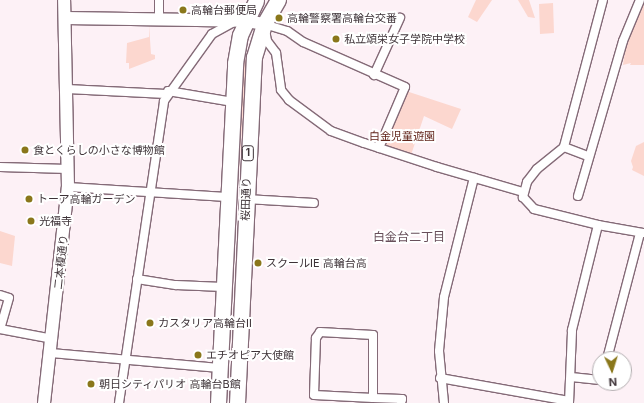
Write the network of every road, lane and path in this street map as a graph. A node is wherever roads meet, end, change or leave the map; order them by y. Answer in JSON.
{"nodes":[{"id":1,"x":64,"y":0,"type":"edge"},
{"id":2,"x":159,"y":0,"type":"edge"},
{"id":3,"x":256,"y":0,"type":"edge"},
{"id":4,"x":278,"y":0,"type":"edge"},
{"id":5,"x":603,"y":0,"type":"edge"},
{"id":6,"x":640,"y":0,"type":"edge"},
{"id":7,"x":65,"y":18,"type":"junction"},
{"id":8,"x":400,"y":18,"type":"dead end"},
{"id":9,"x":158,"y":20,"type":"junction"},
{"id":10,"x":241,"y":21,"type":"junction"},
{"id":11,"x":264,"y":24,"type":"junction"},
{"id":12,"x":374,"y":75,"type":"junction"},
{"id":13,"x":67,"y":89,"type":"junction"},
{"id":14,"x":167,"y":93,"type":"junction"},
{"id":15,"x":233,"y":102,"type":"junction"},
{"id":16,"x":564,"y":147,"type":"junction"},
{"id":17,"x":379,"y":148,"type":"junction"},
{"id":18,"x":588,"y":156,"type":"junction"},
{"id":19,"x":0,"y":167,"type":"edge"},
{"id":20,"x":68,"y":169,"type":"junction"},
{"id":21,"x":474,"y":178,"type":"junction"},
{"id":22,"x":68,"y":187,"type":"junction"},
{"id":23,"x":150,"y":192,"type":"junction"},
{"id":24,"x":523,"y":192,"type":"junction"},
{"id":25,"x":578,"y":196,"type":"dead end"},
{"id":26,"x":227,"y":197,"type":"junction"},
{"id":27,"x":246,"y":199,"type":"junction"},
{"id":28,"x":314,"y":203,"type":"dead end"},
{"id":29,"x":598,"y":225,"type":"junction"},
{"id":30,"x":642,"y":233,"type":"edge"},
{"id":31,"x":137,"y":279,"type":"junction"},
{"id":32,"x":223,"y":287,"type":"junction"},
{"id":33,"x":0,"y":295,"type":"edge"},
{"id":34,"x":0,"y":329,"type":"edge"},
{"id":35,"x":52,"y":339,"type":"junction"},
{"id":36,"x":609,"y":351,"type":"edge"},
{"id":37,"x":51,"y":353,"type":"junction"},
{"id":38,"x":124,"y":360,"type":"junction"},
{"id":39,"x":219,"y":368,"type":"junction"},
{"id":40,"x":571,"y":377,"type":"junction"},
{"id":41,"x":440,"y":378,"type":"junction"},
{"id":42,"x":592,"y":379,"type":"edge"},
{"id":43,"x":373,"y":398,"type":"junction"},
{"id":44,"x":314,"y":399,"type":"edge"},
{"id":45,"x":569,"y":402,"type":"edge"},
{"id":46,"x":44,"y":403,"type":"edge"},
{"id":47,"x":119,"y":403,"type":"edge"},
{"id":48,"x":218,"y":403,"type":"edge"},
{"id":49,"x":237,"y":403,"type":"edge"},
{"id":50,"x":402,"y":403,"type":"edge"},
{"id":51,"x":444,"y":403,"type":"edge"}],
"edges":[{"from":1,"to":7,"type":"street","name":"二本榎通り"},
{"from":2,"to":9,"type":"street"},
{"from":3,"to":10,"type":"highway","name":"桜田通り","number":"1"},
{"from":4,"to":11,"type":"highway","name":"桜田通り","number":"1"},
{"from":5,"to":16,"type":"street"},
{"from":6,"to":18,"type":"street"},
{"from":7,"to":9,"type":"street"},
{"from":7,"to":13,"type":"street","name":"二本榎通り"},
{"from":8,"to":12,"type":"street"},
{"from":9,"to":10,"type":"street"},
{"from":10,"to":11,"type":"street"},
{"from":10,"to":14,"type":"street"},
{"from":10,"to":15,"type":"highway","name":"桜田通り","number":"1"},
{"from":11,"to":12,"type":"street"},
{"from":11,"to":17,"type":"street"},
{"from":11,"to":27,"type":"highway","name":"桜田通り","number":"1"},
{"from":12,"to":17,"type":"street"},
{"from":13,"to":14,"type":"street"},
{"from":13,"to":20,"type":"street","name":"二本榎通り"},
{"from":14,"to":15,"type":"street"},
{"from":14,"to":23,"type":"street"},
{"from":15,"to":26,"type":"highway","name":"桜田通り","number":"1"},
{"from":16,"to":18,"type":"street"},
{"from":16,"to":24,"type":"street"},
{"from":17,"to":21,"type":"street"},
{"from":18,"to":25,"type":"street"},
{"from":19,"to":20,"type":"street"},
{"from":20,"to":22,"type":"street","name":"二本榎通り"},
{"from":21,"to":24,"type":"street"},
{"from":21,"to":41,"type":"street"},
{"from":22,"to":23,"type":"street"},
{"from":22,"to":35,"type":"street","name":"二本榎通り"},
{"from":23,"to":26,"type":"street"},
{"from":23,"to":31,"type":"street"},
{"from":24,"to":29,"type":"street"},
{"from":26,"to":32,"type":"highway","name":"桜田通り","number":"1"},
{"from":27,"to":28,"type":"street"},
{"from":27,"to":49,"type":"highway","name":"桜田通り","number":"1"},
{"from":29,"to":30,"type":"street"},
{"from":29,"to":40,"type":"street"},
{"from":30,"to":36,"type":"street"},
{"from":31,"to":32,"type":"street"},
{"from":31,"to":38,"type":"street"},
{"from":32,"to":39,"type":"highway","name":"桜田通り","number":"1"},
{"from":33,"to":34,"type":"street"},
{"from":34,"to":35,"type":"street"},
{"from":35,"to":37,"type":"street","name":"二本榎通り"},
{"from":37,"to":38,"type":"street"},
{"from":37,"to":46,"type":"street","name":"二本榎通り"},
{"from":38,"to":39,"type":"street"},
{"from":38,"to":47,"type":"street"},
{"from":39,"to":48,"type":"highway","name":"桜田通り","number":"1"},
{"from":40,"to":42,"type":"street"},
{"from":40,"to":45,"type":"street"},
{"from":41,"to":45,"type":"street"},
{"from":41,"to":51,"type":"street"},
{"from":43,"to":44,"type":"street"},
{"from":43,"to":44,"type":"street"},
{"from":43,"to":50,"type":"street"}]}
